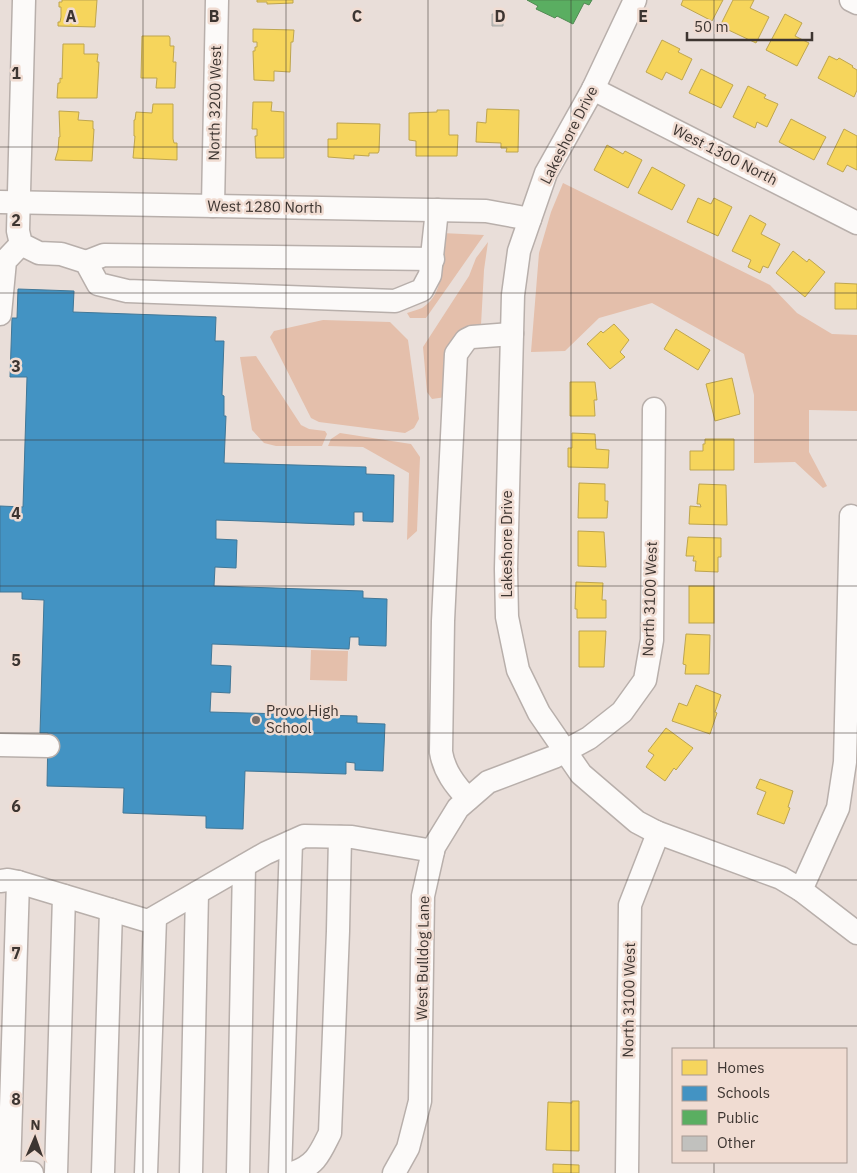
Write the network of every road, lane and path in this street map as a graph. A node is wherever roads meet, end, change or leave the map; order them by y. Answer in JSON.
{"nodes":[{"id":1,"x":24,"y":0,"type":"edge"},
{"id":2,"x":217,"y":0,"type":"edge"},
{"id":3,"x":636,"y":0,"type":"edge"},
{"id":4,"x":851,"y":0,"type":"edge"},
{"id":5,"x":857,"y":3,"type":"edge"},
{"id":6,"x":593,"y":88,"type":"junction"},
{"id":7,"x":9,"y":203,"type":"edge"},
{"id":8,"x":213,"y":206,"type":"junction"},
{"id":9,"x":437,"y":210,"type":"junction"},
{"id":10,"x":530,"y":219,"type":"junction"},
{"id":11,"x":857,"y":222,"type":"edge"},
{"id":12,"x":21,"y":244,"type":"junction"},
{"id":13,"x":432,"y":259,"type":"junction"},
{"id":14,"x":86,"y":262,"type":"junction"},
{"id":15,"x":0,"y":314,"type":"edge"},
{"id":16,"x":512,"y":334,"type":"junction"},
{"id":17,"x":654,"y":409,"type":"dead end"},
{"id":18,"x":851,"y":516,"type":"dead end"},
{"id":19,"x":0,"y":745,"type":"edge"},
{"id":20,"x":48,"y":746,"type":"dead end"},
{"id":21,"x":564,"y":750,"type":"junction"},
{"id":22,"x":468,"y":799,"type":"junction"},
{"id":23,"x":656,"y":832,"type":"junction"},
{"id":24,"x":340,"y":837,"type":"junction"},
{"id":25,"x":291,"y":842,"type":"junction"},
{"id":26,"x":434,"y":851,"type":"junction"},
{"id":27,"x":244,"y":866,"type":"junction"},
{"id":28,"x":9,"y":882,"type":"edge"},
{"id":29,"x":801,"y":890,"type":"junction"},
{"id":30,"x":197,"y":893,"type":"junction"},
{"id":31,"x":64,"y":896,"type":"junction"},
{"id":32,"x":111,"y":910,"type":"junction"},
{"id":33,"x":155,"y":918,"type":"junction"},
{"id":34,"x":857,"y":933,"type":"edge"},
{"id":35,"x":5,"y":1172,"type":"edge"},
{"id":36,"x":32,"y":1173,"type":"edge"},
{"id":37,"x":56,"y":1173,"type":"edge"},
{"id":38,"x":103,"y":1173,"type":"edge"},
{"id":39,"x":146,"y":1173,"type":"edge"},
{"id":40,"x":191,"y":1173,"type":"edge"},
{"id":41,"x":238,"y":1173,"type":"edge"},
{"id":42,"x":280,"y":1173,"type":"edge"},
{"id":43,"x":293,"y":1173,"type":"edge"},
{"id":44,"x":394,"y":1173,"type":"edge"},
{"id":45,"x":627,"y":1173,"type":"edge"}],
"edges":[{"from":1,"to":7,"type":"street"},
{"from":2,"to":8,"type":"street","name":"North 3200 West"},
{"from":3,"to":6,"type":"street","name":"Lakeshore Drive"},
{"from":4,"to":5,"type":"street"},
{"from":6,"to":10,"type":"street","name":"Lakeshore Drive"},
{"from":6,"to":11,"type":"street","name":"West 1300 North"},
{"from":7,"to":8,"type":"street","name":"West 1280 North"},
{"from":7,"to":12,"type":"street"},
{"from":8,"to":9,"type":"street","name":"West 1280 North"},
{"from":9,"to":10,"type":"street","name":"West 1280 North"},
{"from":9,"to":13,"type":"street"},
{"from":10,"to":16,"type":"street","name":"Lakeshore Drive"},
{"from":12,"to":14,"type":"street"},
{"from":12,"to":15,"type":"street"},
{"from":13,"to":14,"type":"street"},
{"from":13,"to":14,"type":"street"},
{"from":16,"to":21,"type":"street","name":"Lakeshore Drive"},
{"from":16,"to":22,"type":"street"},
{"from":17,"to":21,"type":"street","name":"North 3100 West"},
{"from":18,"to":29,"type":"street"},
{"from":19,"to":20,"type":"street"},
{"from":21,"to":22,"type":"street","name":"West Bulldog Lane"},
{"from":21,"to":23,"type":"street","name":"Lakeshore Drive"},
{"from":22,"to":26,"type":"street","name":"West Bulldog Lane"},
{"from":23,"to":29,"type":"street","name":"Lakeshore Drive"},
{"from":23,"to":45,"type":"street","name":"North 3100 West"},
{"from":24,"to":25,"type":"street"},
{"from":24,"to":26,"type":"street"},
{"from":24,"to":43,"type":"street"},
{"from":25,"to":27,"type":"street"},
{"from":25,"to":42,"type":"street"},
{"from":26,"to":44,"type":"street","name":"West Bulldog Lane"},
{"from":27,"to":30,"type":"street"},
{"from":27,"to":41,"type":"street"},
{"from":28,"to":31,"type":"street"},
{"from":28,"to":35,"type":"street"},
{"from":29,"to":34,"type":"street","name":"Lakeshore Drive"},
{"from":30,"to":33,"type":"street"},
{"from":30,"to":40,"type":"street"},
{"from":31,"to":32,"type":"street"},
{"from":31,"to":37,"type":"street"},
{"from":32,"to":33,"type":"street"},
{"from":32,"to":38,"type":"street"},
{"from":33,"to":39,"type":"street"},
{"from":35,"to":36,"type":"street"}]}
